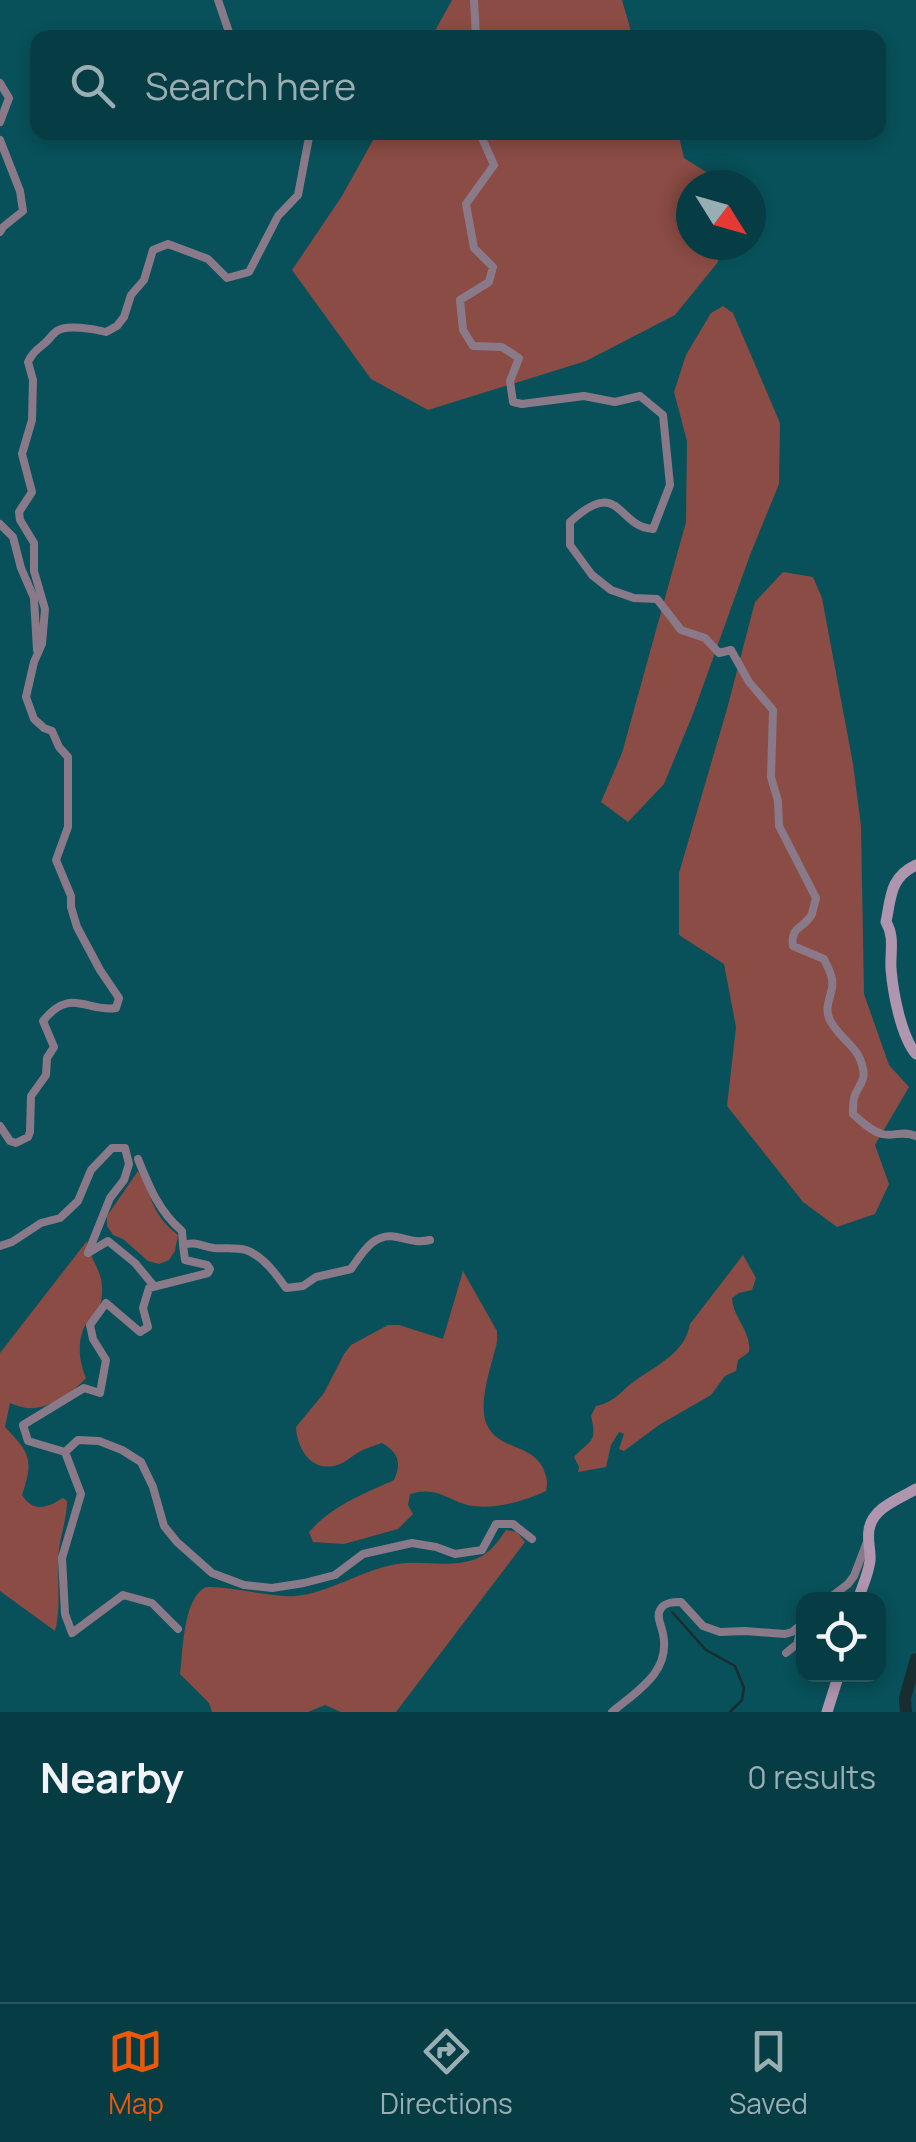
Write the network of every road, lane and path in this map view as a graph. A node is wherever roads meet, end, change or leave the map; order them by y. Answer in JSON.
{"nodes":[{"id":1,"x":218,"y":0,"type":"edge"},
{"id":2,"x":474,"y":0,"type":"edge"},
{"id":3,"x":228,"y":30,"type":"edge"},
{"id":4,"x":476,"y":30,"type":"edge"},
{"id":5,"x":0,"y":83,"type":"edge"},
{"id":6,"x":0,"y":122,"type":"edge"},
{"id":7,"x":0,"y":140,"type":"edge"},
{"id":8,"x":308,"y":140,"type":"edge"},
{"id":9,"x":483,"y":140,"type":"edge"},
{"id":10,"x":0,"y":232,"type":"edge"},
{"id":11,"x":0,"y":524,"type":"edge"},
{"id":12,"x":37,"y":656,"type":"junction"},
{"id":13,"x":916,"y":865,"type":"edge"},
{"id":14,"x":916,"y":1054,"type":"edge"},
{"id":15,"x":0,"y":1126,"type":"edge"},
{"id":16,"x":916,"y":1136,"type":"edge"},
{"id":17,"x":138,"y":1159,"type":"dead end"},
{"id":18,"x":430,"y":1240,"type":"dead end"},
{"id":19,"x":0,"y":1246,"type":"edge"},
{"id":20,"x":183,"y":1246,"type":"junction"},
{"id":21,"x":154,"y":1286,"type":"junction"},
{"id":22,"x":65,"y":1452,"type":"junction"},
{"id":23,"x":916,"y":1490,"type":"edge"},
{"id":24,"x":869,"y":1538,"type":"junction"},
{"id":25,"x":532,"y":1539,"type":"dead end"},
{"id":26,"x":838,"y":1592,"type":"edge"},
{"id":27,"x":861,"y":1592,"type":"edge"},
{"id":28,"x":796,"y":1628,"type":"edge"},
{"id":29,"x":178,"y":1629,"type":"dead end"},
{"id":30,"x":796,"y":1645,"type":"edge"},
{"id":31,"x":786,"y":1653,"type":"dead end"},
{"id":32,"x":837,"y":1682,"type":"edge"},
{"id":33,"x":612,"y":1712,"type":"edge"},
{"id":34,"x":828,"y":1712,"type":"edge"}],
"edges":[{"from":1,"to":3,"type":"street"},
{"from":2,"to":4,"type":"street"},
{"from":5,"to":6,"type":"street"},
{"from":7,"to":10,"type":"street"},
{"from":8,"to":12,"type":"street"},
{"from":9,"to":16,"type":"street"},
{"from":11,"to":12,"type":"street"},
{"from":12,"to":15,"type":"street"},
{"from":13,"to":14,"type":"street"},
{"from":17,"to":20,"type":"street"},
{"from":18,"to":20,"type":"street"},
{"from":19,"to":21,"type":"street"},
{"from":20,"to":21,"type":"street"},
{"from":21,"to":22,"type":"street"},
{"from":22,"to":25,"type":"street"},
{"from":22,"to":29,"type":"street"},
{"from":23,"to":24,"type":"street"},
{"from":24,"to":26,"type":"street"},
{"from":24,"to":27,"type":"street"},
{"from":28,"to":33,"type":"street"},
{"from":30,"to":31,"type":"street"},
{"from":32,"to":34,"type":"street"}]}
